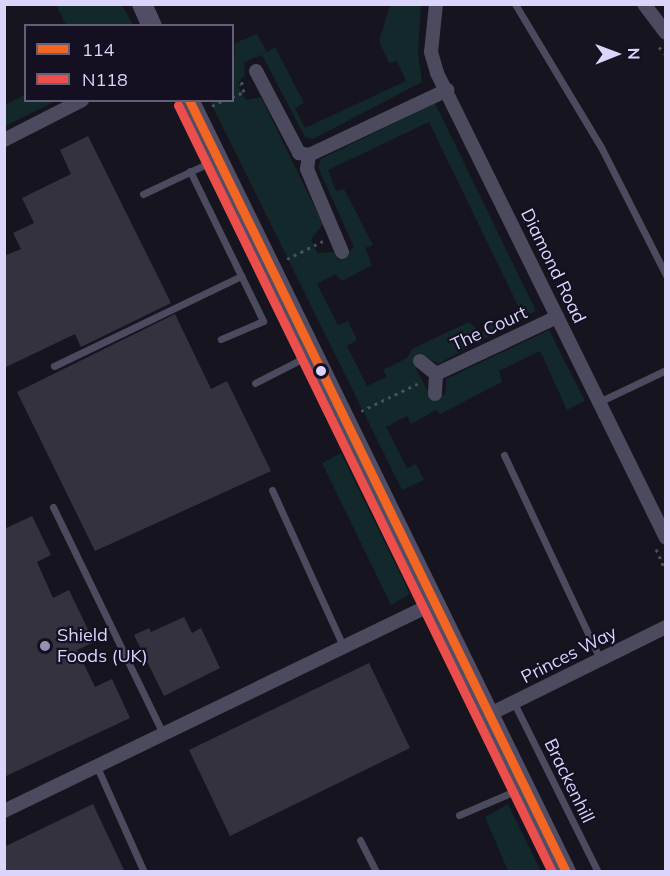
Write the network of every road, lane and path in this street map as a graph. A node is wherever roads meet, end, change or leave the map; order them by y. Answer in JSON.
{"nodes":[{"id":1,"x":141,"y":4,"type":"edge"},
{"id":2,"x":436,"y":4,"type":"edge"},
{"id":3,"x":515,"y":4,"type":"edge"},
{"id":4,"x":644,"y":4,"type":"edge"},
{"id":5,"x":151,"y":24,"type":"edge"},
{"id":6,"x":666,"y":33,"type":"edge"},
{"id":7,"x":252,"y":70,"type":"joint"},
{"id":8,"x":447,"y":90,"type":"junction"},
{"id":9,"x":234,"y":96,"type":"edge"},
{"id":10,"x":78,"y":102,"type":"edge"},
{"id":11,"x":190,"y":102,"type":"edge"},
{"id":12,"x":220,"y":102,"type":"edge"},
{"id":13,"x":212,"y":106,"type":"dead end"},
{"id":14,"x":4,"y":140,"type":"edge"},
{"id":15,"x":309,"y":155,"type":"junction"},
{"id":16,"x":218,"y":159,"type":"junction"},
{"id":17,"x":190,"y":171,"type":"junction"},
{"id":18,"x":143,"y":194,"type":"dead end"},
{"id":19,"x":334,"y":235,"type":"junction"},
{"id":20,"x":342,"y":252,"type":"dead end"},
{"id":21,"x":287,"y":259,"type":"dead end"},
{"id":22,"x":666,"y":275,"type":"edge"},
{"id":23,"x":241,"y":276,"type":"junction"},
{"id":24,"x":557,"y":317,"type":"junction"},
{"id":25,"x":221,"y":339,"type":"dead end"},
{"id":26,"x":312,"y":354,"type":"junction"},
{"id":27,"x":420,"y":361,"type":"dead end"},
{"id":28,"x":54,"y":366,"type":"dead end"},
{"id":29,"x":666,"y":370,"type":"edge"},
{"id":30,"x":436,"y":374,"type":"junction"},
{"id":31,"x":255,"y":383,"type":"dead end"},
{"id":32,"x":435,"y":394,"type":"dead end"},
{"id":33,"x":601,"y":401,"type":"junction"},
{"id":34,"x":366,"y":422,"type":"dead end"},
{"id":35,"x":504,"y":455,"type":"dead end"},
{"id":36,"x":272,"y":490,"type":"dead end"},
{"id":37,"x":53,"y":507,"type":"dead end"},
{"id":38,"x":666,"y":538,"type":"edge"},
{"id":39,"x":434,"y":603,"type":"junction"},
{"id":40,"x":666,"y":627,"type":"edge"},
{"id":41,"x":344,"y":648,"type":"junction"},
{"id":42,"x":600,"y":658,"type":"junction"},
{"id":43,"x":514,"y":703,"type":"junction"},
{"id":44,"x":488,"y":715,"type":"junction"},
{"id":45,"x":164,"y":735,"type":"junction"},
{"id":46,"x":97,"y":767,"type":"junction"},
{"id":47,"x":524,"y":787,"type":"junction"},
{"id":48,"x":4,"y":811,"type":"edge"},
{"id":49,"x":459,"y":815,"type":"dead end"},
{"id":50,"x":360,"y":840,"type":"dead end"},
{"id":51,"x":144,"y":872,"type":"edge"},
{"id":52,"x":376,"y":872,"type":"edge"},
{"id":53,"x":566,"y":872,"type":"edge"},
{"id":54,"x":598,"y":872,"type":"edge"}],
"edges":[{"from":1,"to":5,"type":"street"},
{"from":2,"to":8,"type":"street","name":"Diamond Road"},
{"from":3,"to":22,"type":"lane"},
{"from":4,"to":6,"type":"street"},
{"from":7,"to":9,"type":"path"},
{"from":7,"to":15,"type":"street"},
{"from":8,"to":15,"type":"street"},
{"from":8,"to":24,"type":"street","name":"Diamond Road"},
{"from":10,"to":14,"type":"street"},
{"from":11,"to":16,"type":"street"},
{"from":12,"to":13,"type":"path"},
{"from":15,"to":19,"type":"street"},
{"from":16,"to":17,"type":"lane"},
{"from":16,"to":26,"type":"street"},
{"from":17,"to":18,"type":"lane"},
{"from":17,"to":23,"type":"lane"},
{"from":19,"to":20,"type":"street"},
{"from":19,"to":21,"type":"path"},
{"from":23,"to":25,"type":"lane"},
{"from":23,"to":28,"type":"lane"},
{"from":24,"to":30,"type":"street","name":"The Court"},
{"from":24,"to":33,"type":"street","name":"Diamond Road"},
{"from":26,"to":31,"type":"lane"},
{"from":26,"to":39,"type":"street"},
{"from":27,"to":30,"type":"street"},
{"from":29,"to":33,"type":"lane"},
{"from":30,"to":32,"type":"street"},
{"from":30,"to":34,"type":"path"},
{"from":33,"to":38,"type":"street","name":"Diamond Road"},
{"from":35,"to":42,"type":"lane"},
{"from":36,"to":41,"type":"lane"},
{"from":37,"to":45,"type":"lane"},
{"from":39,"to":41,"type":"street"},
{"from":39,"to":44,"type":"street"},
{"from":40,"to":42,"type":"street","name":"Princes Way"},
{"from":41,"to":45,"type":"street"},
{"from":42,"to":43,"type":"street","name":"Princes Way"},
{"from":43,"to":44,"type":"street","name":"Princes Way"},
{"from":43,"to":54,"type":"lane","name":"Brackenhill"},
{"from":44,"to":47,"type":"street"},
{"from":45,"to":46,"type":"street"},
{"from":46,"to":48,"type":"street"},
{"from":46,"to":51,"type":"lane"},
{"from":47,"to":49,"type":"lane"},
{"from":47,"to":53,"type":"street"},
{"from":50,"to":52,"type":"lane"}]}
